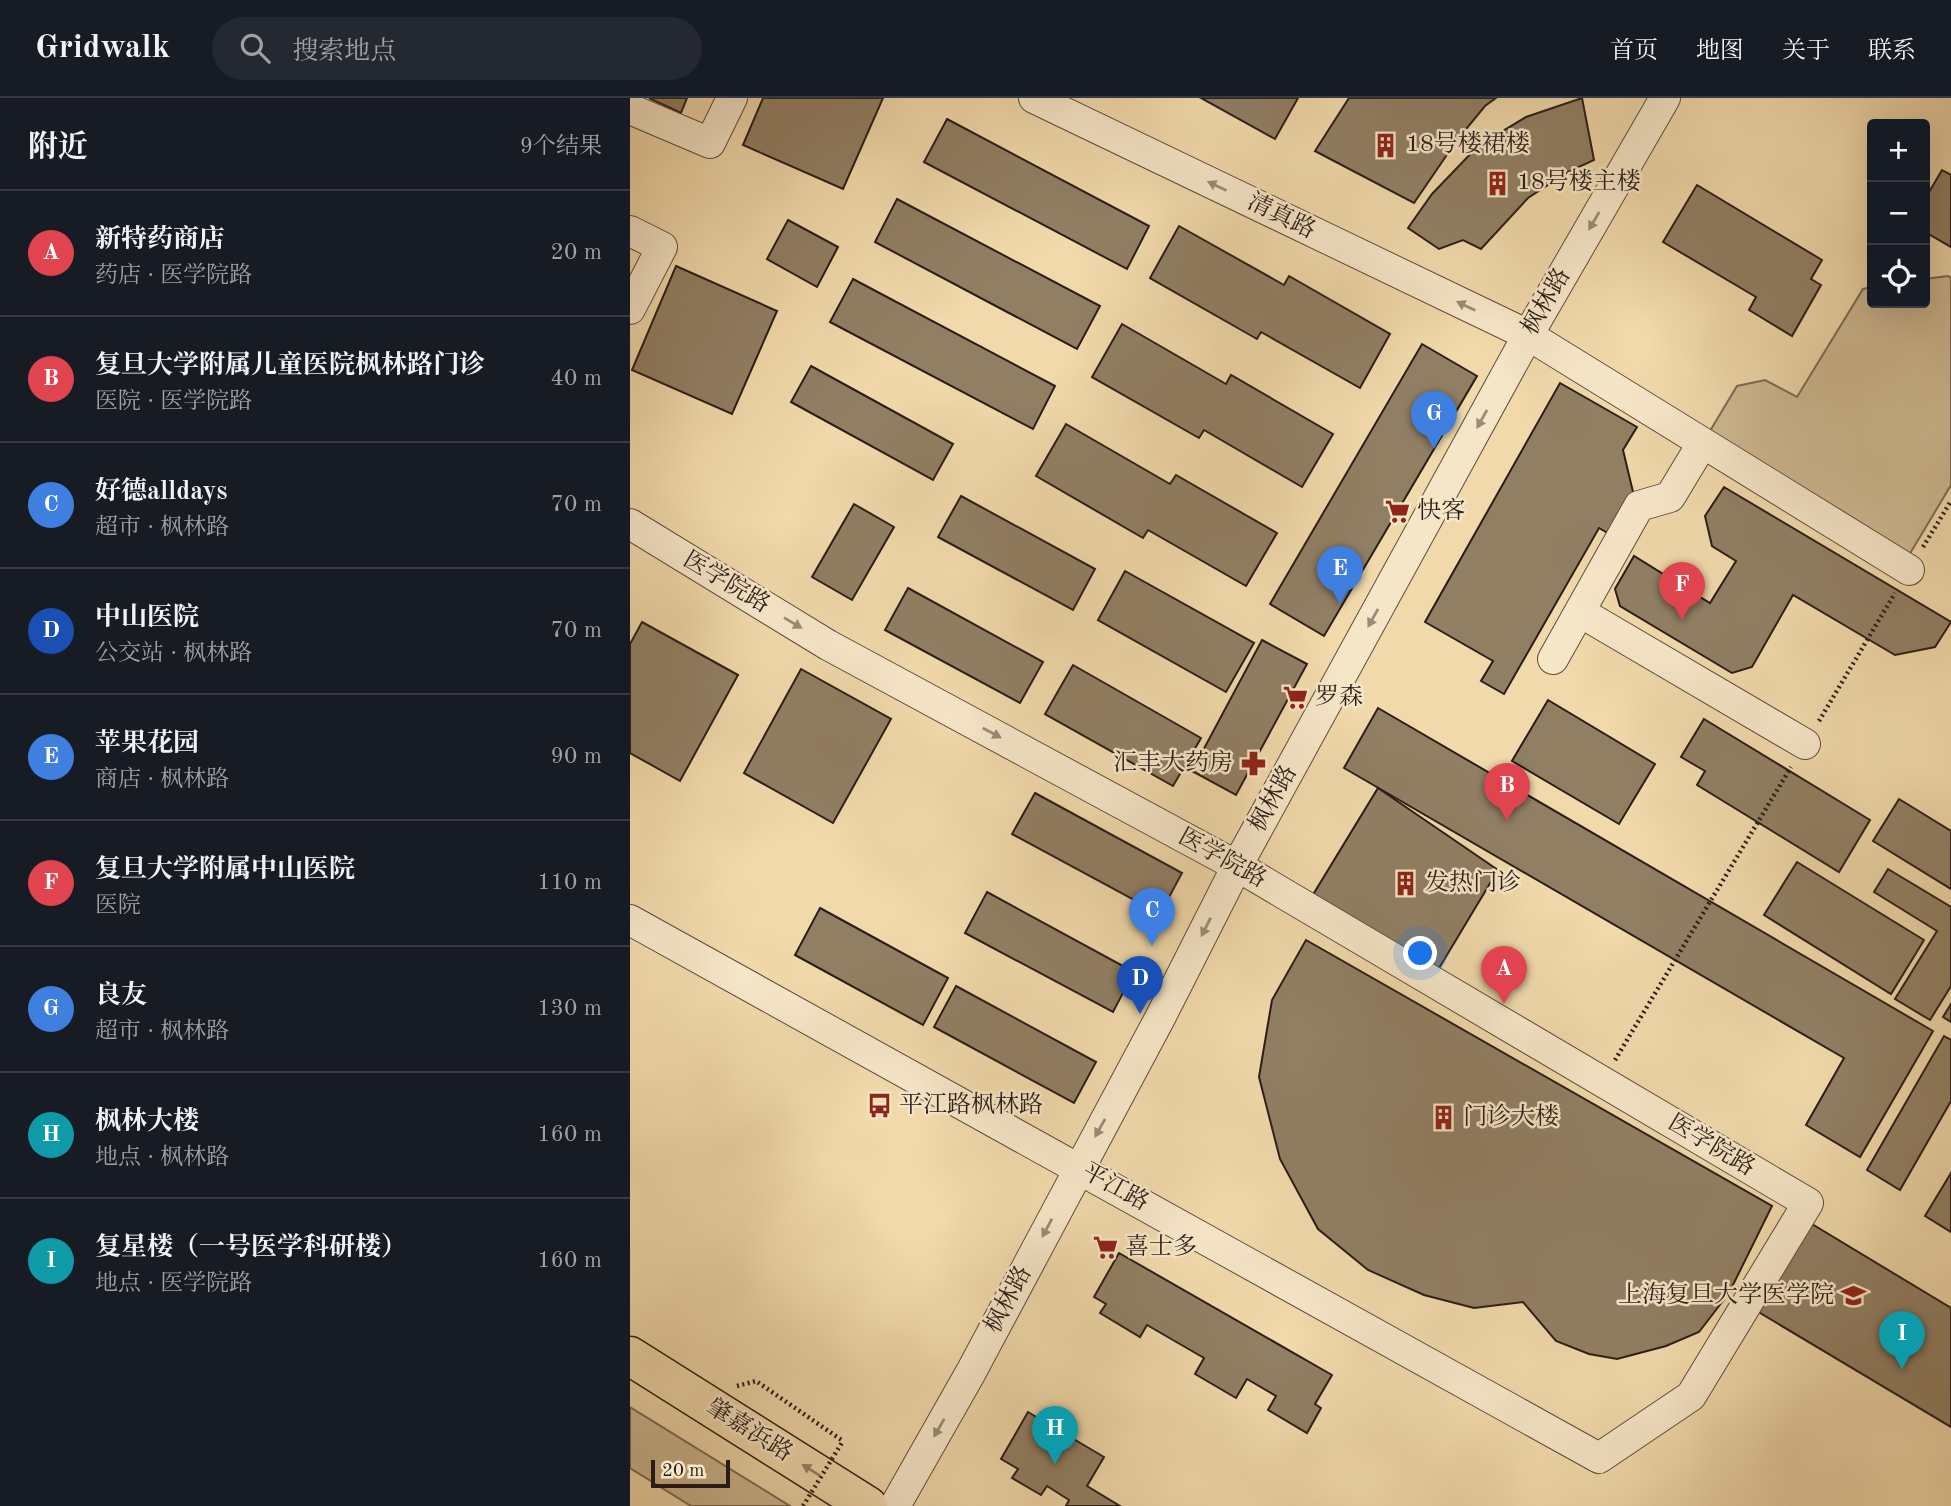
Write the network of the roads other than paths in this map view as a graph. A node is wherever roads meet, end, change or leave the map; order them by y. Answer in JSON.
{"nodes":[{"id":1,"x":732,"y":98,"type":"edge"},
{"id":2,"x":1034,"y":98,"type":"edge"},
{"id":3,"x":1665,"y":98,"type":"edge"},
{"id":4,"x":630,"y":109,"type":"edge"},
{"id":5,"x":630,"y":231,"type":"edge"},
{"id":6,"x":630,"y":310,"type":"edge"},
{"id":7,"x":1528,"y":335,"type":"junction"},
{"id":8,"x":1702,"y":444,"type":"junction"},
{"id":9,"x":630,"y":524,"type":"edge"},
{"id":10,"x":1909,"y":570,"type":"road end"},
{"id":11,"x":1580,"y":612,"type":"junction"},
{"id":12,"x":1553,"y":659,"type":"dead end"},
{"id":13,"x":1805,"y":744,"type":"road end"},
{"id":14,"x":1237,"y":866,"type":"junction"},
{"id":15,"x":630,"y":920,"type":"edge"},
{"id":16,"x":1078,"y":1167,"type":"junction"},
{"id":17,"x":630,"y":1356,"type":"edge"},
{"id":18,"x":1599,"y":1458,"type":"joint"},
{"id":19,"x":868,"y":1506,"type":"edge"},
{"id":20,"x":895,"y":1506,"type":"edge"}],
"edges":[{"from":1,"to":4,"type":"street"},
{"from":7,"to":2,"type":"street","name":"清真路","one_way":true},
{"from":3,"to":7,"type":"street","name":"枫林路","one_way":true},
{"from":5,"to":6,"type":"street"},
{"from":7,"to":8,"type":"street","name":"清真路"},
{"from":7,"to":14,"type":"street","name":"枫林路","one_way":true},
{"from":8,"to":10,"type":"street","name":"清真路"},
{"from":8,"to":11,"type":"street"},
{"from":9,"to":14,"type":"street","name":"医学院路","one_way":true},
{"from":11,"to":12,"type":"street"},
{"from":11,"to":13,"type":"street"},
{"from":14,"to":16,"type":"street","name":"枫林路","one_way":true},
{"from":14,"to":18,"type":"street","name":"医学院路"},
{"from":15,"to":16,"type":"street","name":"平江路"},
{"from":16,"to":18,"type":"street","name":"平江路"},
{"from":16,"to":20,"type":"street","name":"枫林路","one_way":true},
{"from":19,"to":17,"type":"main road","name":"肇嘉浜路","one_way":true}]}
